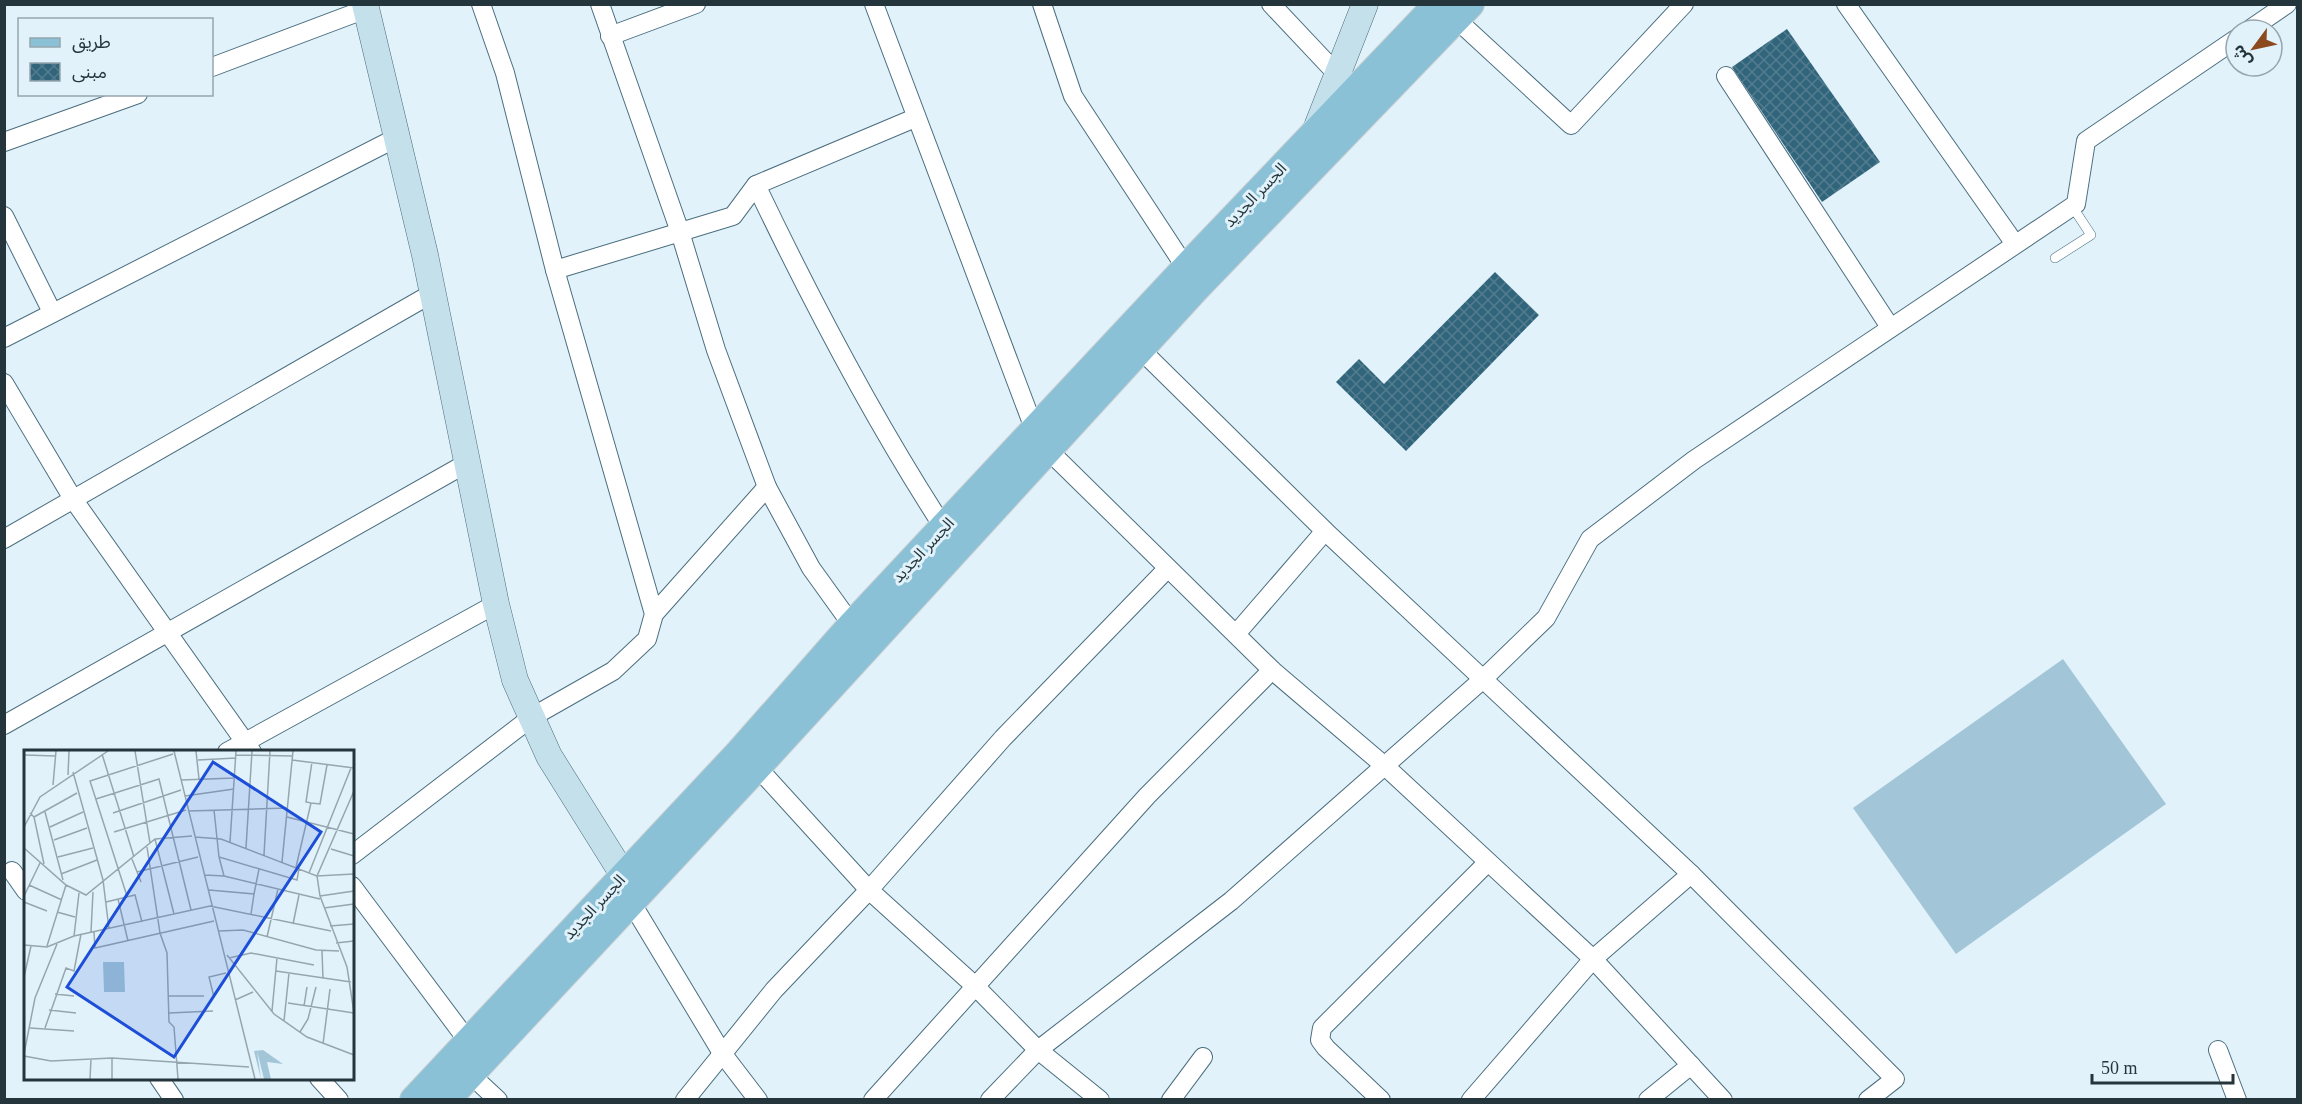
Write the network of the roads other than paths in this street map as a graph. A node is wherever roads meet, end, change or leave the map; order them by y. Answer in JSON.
{"nodes":[{"id":1,"x":481,"y":4,"type":"edge"},
{"id":2,"x":600,"y":4,"type":"edge"},
{"id":3,"x":696,"y":4,"type":"edge"},
{"id":4,"x":874,"y":4,"type":"edge"},
{"id":5,"x":1042,"y":4,"type":"edge"},
{"id":6,"x":1271,"y":4,"type":"edge"},
{"id":7,"x":1365,"y":4,"type":"edge"},
{"id":8,"x":1684,"y":4,"type":"edge"},
{"id":9,"x":1846,"y":4,"type":"edge"},
{"id":10,"x":2287,"y":4,"type":"edge"},
{"id":11,"x":365,"y":7,"type":"edge"},
{"id":12,"x":1455,"y":9,"type":"edge"},
{"id":13,"x":2267,"y":18,"type":"edge"},
{"id":14,"x":610,"y":36,"type":"junction"},
{"id":15,"x":2224,"y":47,"type":"edge"},
{"id":16,"x":213,"y":67,"type":"edge"},
{"id":17,"x":1336,"y":73,"type":"junction"},
{"id":18,"x":1726,"y":76,"type":"dead end"},
{"id":19,"x":132,"y":96,"type":"edge"},
{"id":20,"x":915,"y":118,"type":"junction"},
{"id":21,"x":1315,"y":132,"type":"junction"},
{"id":22,"x":398,"y":137,"type":"junction"},
{"id":23,"x":4,"y":142,"type":"edge"},
{"id":24,"x":756,"y":185,"type":"junction"},
{"id":25,"x":2072,"y":206,"type":"junction"},
{"id":26,"x":4,"y":216,"type":"edge"},
{"id":27,"x":680,"y":232,"type":"junction"},
{"id":28,"x":2015,"y":244,"type":"junction"},
{"id":29,"x":2055,"y":258,"type":"dead end"},
{"id":30,"x":1186,"y":268,"type":"junction"},
{"id":31,"x":555,"y":270,"type":"junction"},
{"id":32,"x":431,"y":294,"type":"junction"},
{"id":33,"x":52,"y":312,"type":"junction"},
{"id":34,"x":1890,"y":327,"type":"junction"},
{"id":35,"x":4,"y":338,"type":"edge"},
{"id":36,"x":1140,"y":349,"type":"junction"},
{"id":37,"x":4,"y":382,"type":"edge"},
{"id":38,"x":1042,"y":440,"type":"junction"},
{"id":39,"x":467,"y":463,"type":"junction"},
{"id":40,"x":766,"y":487,"type":"junction"},
{"id":41,"x":73,"y":499,"type":"junction"},
{"id":42,"x":944,"y":528,"type":"junction"},
{"id":43,"x":1325,"y":531,"type":"junction"},
{"id":44,"x":4,"y":539,"type":"edge"},
{"id":45,"x":1167,"y":569,"type":"junction"},
{"id":46,"x":496,"y":604,"type":"junction"},
{"id":47,"x":654,"y":614,"type":"junction"},
{"id":48,"x":852,"y":626,"type":"junction"},
{"id":49,"x":168,"y":633,"type":"junction"},
{"id":50,"x":1236,"y":634,"type":"junction"},
{"id":51,"x":1272,"y":670,"type":"junction"},
{"id":52,"x":1482,"y":680,"type":"junction"},
{"id":53,"x":532,"y":717,"type":"junction"},
{"id":54,"x":4,"y":725,"type":"edge"},
{"id":55,"x":249,"y":746,"type":"edge"},
{"id":56,"x":234,"y":750,"type":"edge"},
{"id":57,"x":1386,"y":766,"type":"junction"},
{"id":58,"x":757,"y":767,"type":"junction"},
{"id":59,"x":354,"y":853,"type":"edge"},
{"id":60,"x":1488,"y":862,"type":"junction"},
{"id":61,"x":14,"y":870,"type":"edge"},
{"id":62,"x":1691,"y":874,"type":"junction"},
{"id":63,"x":24,"y":888,"type":"edge"},
{"id":64,"x":354,"y":889,"type":"edge"},
{"id":65,"x":627,"y":889,"type":"junction"},
{"id":66,"x":869,"y":890,"type":"junction"},
{"id":67,"x":1593,"y":959,"type":"junction"},
{"id":68,"x":974,"y":985,"type":"junction"},
{"id":69,"x":468,"y":1041,"type":"junction"},
{"id":70,"x":1038,"y":1050,"type":"junction"},
{"id":71,"x":2218,"y":1050,"type":"dead end"},
{"id":72,"x":722,"y":1053,"type":"junction"},
{"id":73,"x":1203,"y":1057,"type":"dead end"},
{"id":74,"x":1691,"y":1065,"type":"junction"},
{"id":75,"x":470,"y":1074,"type":"junction"},
{"id":76,"x":160,"y":1080,"type":"edge"},
{"id":77,"x":321,"y":1080,"type":"edge"},
{"id":78,"x":1370,"y":1096,"type":"edge"},
{"id":79,"x":174,"y":1100,"type":"edge"},
{"id":80,"x":339,"y":1100,"type":"edge"},
{"id":81,"x":414,"y":1100,"type":"edge"},
{"id":82,"x":446,"y":1100,"type":"edge"},
{"id":83,"x":498,"y":1100,"type":"edge"},
{"id":84,"x":685,"y":1100,"type":"edge"},
{"id":85,"x":759,"y":1100,"type":"edge"},
{"id":86,"x":873,"y":1100,"type":"edge"},
{"id":87,"x":990,"y":1100,"type":"edge"},
{"id":88,"x":1100,"y":1100,"type":"edge"},
{"id":89,"x":1171,"y":1100,"type":"edge"},
{"id":90,"x":1471,"y":1100,"type":"edge"},
{"id":91,"x":1648,"y":1100,"type":"edge"},
{"id":92,"x":1723,"y":1100,"type":"edge"},
{"id":93,"x":1868,"y":1100,"type":"edge"},
{"id":94,"x":2237,"y":1100,"type":"edge"}],
"edges":[{"from":1,"to":31,"type":"street"},
{"from":2,"to":14,"type":"street"},
{"from":3,"to":14,"type":"street"},
{"from":4,"to":20,"type":"street"},
{"from":5,"to":30,"type":"street"},
{"from":6,"to":17,"type":"street"},
{"from":7,"to":17,"type":"street"},
{"from":8,"to":12,"type":"street"},
{"from":9,"to":28,"type":"street"},
{"from":10,"to":13,"type":"street"},
{"from":11,"to":16,"type":"street"},
{"from":11,"to":22,"type":"street"},
{"from":12,"to":21,"type":"main road","name":"الجسر الجديد"},
{"from":12,"to":36,"type":"main road","name":"الجسر الجديد"},
{"from":14,"to":27,"type":"street"},
{"from":15,"to":25,"type":"street"},
{"from":17,"to":21,"type":"street"},
{"from":18,"to":34,"type":"street"},
{"from":19,"to":23,"type":"street"},
{"from":20,"to":24,"type":"street"},
{"from":20,"to":38,"type":"street"},
{"from":21,"to":30,"type":"main road","name":"الجسر الجديد"},
{"from":22,"to":32,"type":"street"},
{"from":22,"to":33,"type":"street"},
{"from":24,"to":27,"type":"street"},
{"from":24,"to":42,"type":"street"},
{"from":25,"to":28,"type":"street"},
{"from":25,"to":29,"type":"lane"},
{"from":26,"to":33,"type":"street"},
{"from":27,"to":31,"type":"street"},
{"from":27,"to":40,"type":"street"},
{"from":28,"to":34,"type":"street"},
{"from":30,"to":38,"type":"main road","name":"الجسر الجديد"},
{"from":31,"to":47,"type":"street"},
{"from":32,"to":39,"type":"street"},
{"from":32,"to":41,"type":"street"},
{"from":33,"to":35,"type":"street"},
{"from":34,"to":52,"type":"street"},
{"from":36,"to":38,"type":"main road","name":"الجسر الجديد"},
{"from":36,"to":43,"type":"street"},
{"from":37,"to":41,"type":"street"},
{"from":38,"to":42,"type":"main road","name":"الجسر الجديد"},
{"from":38,"to":45,"type":"street"},
{"from":38,"to":58,"type":"main road","name":"الجسر الجديد"},
{"from":39,"to":46,"type":"street"},
{"from":39,"to":49,"type":"street"},
{"from":40,"to":47,"type":"street"},
{"from":40,"to":48,"type":"street"},
{"from":41,"to":44,"type":"street"},
{"from":41,"to":49,"type":"street"},
{"from":42,"to":48,"type":"main road","name":"الجسر الجديد"},
{"from":43,"to":50,"type":"street"},
{"from":43,"to":52,"type":"street"},
{"from":45,"to":50,"type":"street"},
{"from":45,"to":66,"type":"street"},
{"from":46,"to":53,"type":"street"},
{"from":46,"to":55,"type":"street"},
{"from":47,"to":53,"type":"street"},
{"from":48,"to":65,"type":"main road","name":"الجسر الجديد"},
{"from":49,"to":54,"type":"street"},
{"from":49,"to":55,"type":"street"},
{"from":50,"to":51,"type":"street"},
{"from":51,"to":57,"type":"street"},
{"from":51,"to":68,"type":"street"},
{"from":52,"to":57,"type":"street"},
{"from":52,"to":62,"type":"street"},
{"from":53,"to":59,"type":"street"},
{"from":53,"to":65,"type":"street"},
{"from":55,"to":56,"type":"street"},
{"from":57,"to":60,"type":"street"},
{"from":57,"to":70,"type":"street"},
{"from":58,"to":65,"type":"main road","name":"الجسر الجديد"},
{"from":58,"to":66,"type":"street"},
{"from":60,"to":67,"type":"street"},
{"from":60,"to":78,"type":"street"},
{"from":61,"to":63,"type":"street"},
{"from":62,"to":67,"type":"street"},
{"from":62,"to":93,"type":"street"},
{"from":64,"to":69,"type":"street"},
{"from":65,"to":69,"type":"main road","name":"الجسر الجديد"},
{"from":65,"to":72,"type":"street"},
{"from":65,"to":75,"type":"main road","name":"الجسر الجديد"},
{"from":66,"to":68,"type":"street"},
{"from":66,"to":72,"type":"street"},
{"from":67,"to":74,"type":"street"},
{"from":67,"to":90,"type":"street"},
{"from":68,"to":70,"type":"street"},
{"from":68,"to":86,"type":"street"},
{"from":69,"to":81,"type":"main road","name":"الجسر الجديد"},
{"from":70,"to":87,"type":"street"},
{"from":70,"to":88,"type":"street"},
{"from":71,"to":94,"type":"street"},
{"from":72,"to":84,"type":"street"},
{"from":72,"to":85,"type":"street"},
{"from":73,"to":89,"type":"street"},
{"from":74,"to":91,"type":"street"},
{"from":74,"to":92,"type":"street"},
{"from":75,"to":82,"type":"main road","name":"الجسر الجديد"},
{"from":75,"to":83,"type":"street"},
{"from":76,"to":79,"type":"street"},
{"from":77,"to":80,"type":"street"}]}
